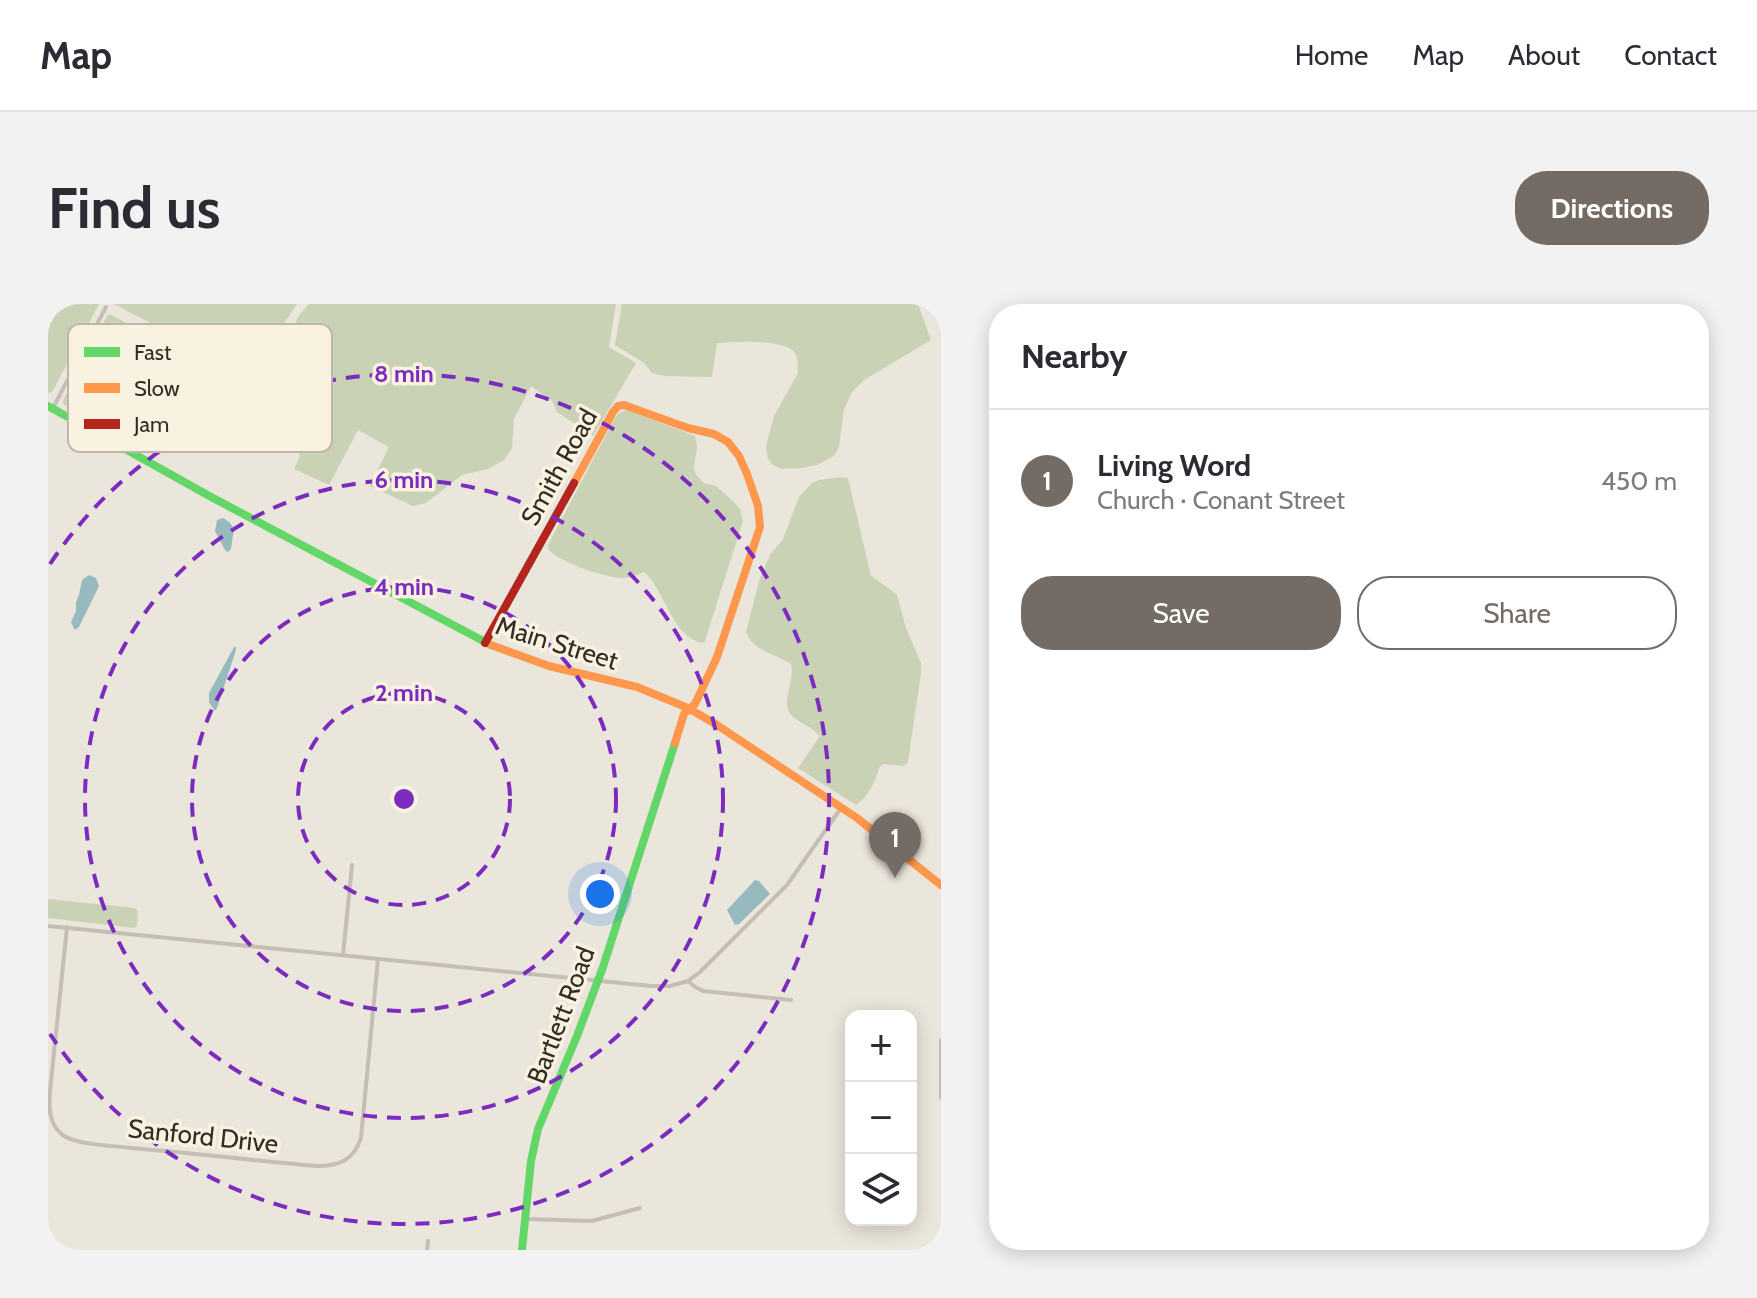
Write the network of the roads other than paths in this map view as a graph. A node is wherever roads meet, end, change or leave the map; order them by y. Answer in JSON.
{"nodes":[{"id":1,"x":106,"y":307,"type":"dead end"},
{"id":2,"x":96,"y":324,"type":"edge"},
{"id":3,"x":68,"y":375,"type":"edge"},
{"id":4,"x":50,"y":407,"type":"edge"},
{"id":5,"x":68,"y":417,"type":"edge"},
{"id":6,"x":721,"y":436,"type":"joint"},
{"id":7,"x":131,"y":452,"type":"edge"},
{"id":8,"x":485,"y":643,"type":"junction"},
{"id":9,"x":688,"y":708,"type":"junction"},
{"id":10,"x":841,"y":808,"type":"junction"},
{"id":11,"x":352,"y":865,"type":"dead end"},
{"id":12,"x":941,"y":885,"type":"edge"},
{"id":13,"x":48,"y":926,"type":"edge"},
{"id":14,"x":67,"y":927,"type":"junction"},
{"id":15,"x":343,"y":955,"type":"junction"},
{"id":16,"x":378,"y":959,"type":"junction"},
{"id":17,"x":598,"y":981,"type":"junction"},
{"id":18,"x":688,"y":981,"type":"junction"},
{"id":19,"x":791,"y":1000,"type":"dead end"},
{"id":20,"x":941,"y":1040,"type":"edge"},
{"id":21,"x":941,"y":1098,"type":"edge"},
{"id":22,"x":640,"y":1208,"type":"dead end"},
{"id":23,"x":525,"y":1219,"type":"junction"},
{"id":24,"x":428,"y":1241,"type":"dead end"},
{"id":25,"x":427,"y":1250,"type":"edge"},
{"id":26,"x":522,"y":1250,"type":"edge"}],
"edges":[{"from":1,"to":2,"type":"street"},
{"from":3,"to":4,"type":"street"},
{"from":4,"to":5,"type":"main road","name":"Main Street"},
{"from":6,"to":8,"type":"main road","name":"Smith Road"},
{"from":6,"to":9,"type":"main road","name":"Bartlett Road"},
{"from":7,"to":8,"type":"main road","name":"Main Street"},
{"from":8,"to":9,"type":"main road","name":"Main Street"},
{"from":9,"to":10,"type":"main road","name":"Main Street"},
{"from":9,"to":17,"type":"main road","name":"Bartlett Road"},
{"from":10,"to":12,"type":"main road","name":"Main Street"},
{"from":10,"to":18,"type":"street"},
{"from":11,"to":15,"type":"street"},
{"from":13,"to":14,"type":"street"},
{"from":14,"to":15,"type":"street"},
{"from":14,"to":16,"type":"street","name":"Sanford Drive"},
{"from":15,"to":16,"type":"street"},
{"from":16,"to":17,"type":"street"},
{"from":17,"to":18,"type":"street"},
{"from":17,"to":23,"type":"main road","name":"Bartlett Road"},
{"from":18,"to":19,"type":"street"},
{"from":20,"to":21,"type":"street"},
{"from":22,"to":23,"type":"street"},
{"from":23,"to":26,"type":"main road","name":"Bartlett Road"},
{"from":24,"to":25,"type":"street"}]}
